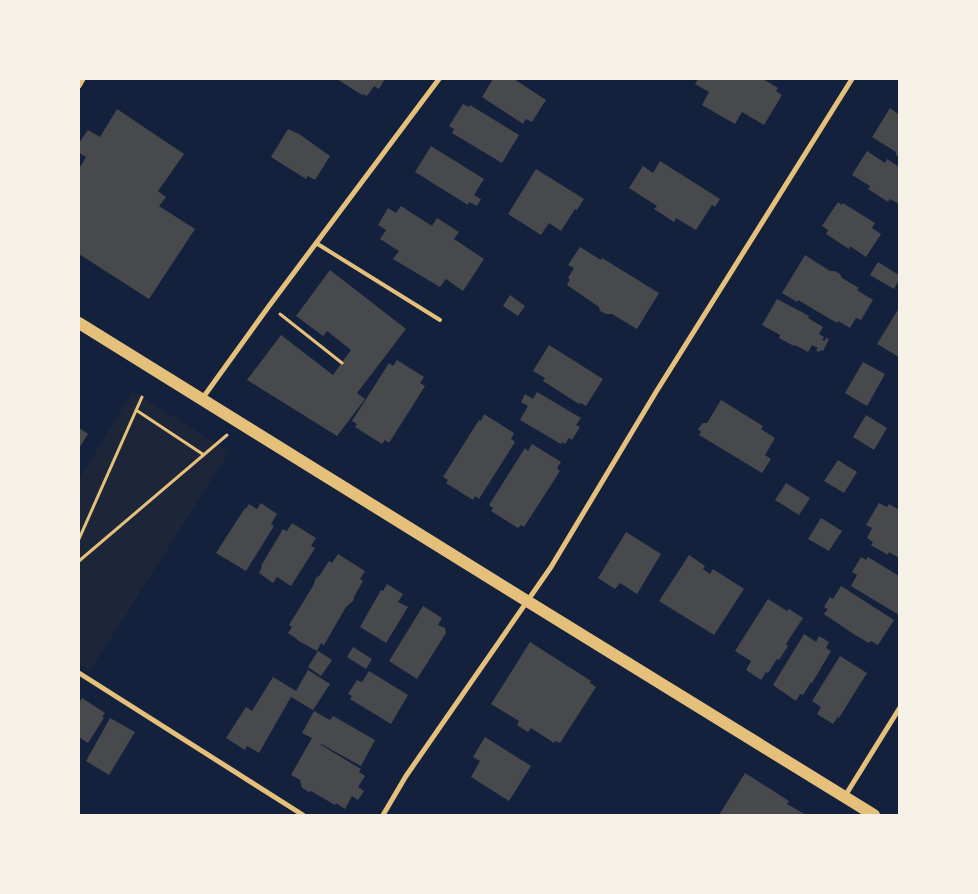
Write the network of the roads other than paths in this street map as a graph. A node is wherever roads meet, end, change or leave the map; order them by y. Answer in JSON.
{"nodes":[{"id":1,"x":83,"y":79,"type":"edge"},
{"id":2,"x":439,"y":79,"type":"edge"},
{"id":3,"x":852,"y":79,"type":"edge"},
{"id":4,"x":79,"y":86,"type":"edge"},
{"id":5,"x":316,"y":243,"type":"junction"},
{"id":6,"x":440,"y":320,"type":"dead end"},
{"id":7,"x":79,"y":323,"type":"edge"},
{"id":8,"x":202,"y":399,"type":"junction"},
{"id":9,"x":527,"y":601,"type":"junction"},
{"id":10,"x":79,"y":673,"type":"edge"},
{"id":11,"x":899,"y":709,"type":"edge"},
{"id":12,"x":845,"y":797,"type":"junction"},
{"id":13,"x":303,"y":815,"type":"edge"},
{"id":14,"x":382,"y":815,"type":"edge"},
{"id":15,"x":874,"y":815,"type":"edge"}],
"edges":[{"from":1,"to":4,"type":"street"},
{"from":2,"to":5,"type":"street"},
{"from":3,"to":9,"type":"street"},
{"from":5,"to":6,"type":"lane"},
{"from":5,"to":8,"type":"street"},
{"from":7,"to":8,"type":"main road"},
{"from":8,"to":9,"type":"main road"},
{"from":9,"to":12,"type":"main road"},
{"from":9,"to":14,"type":"street"},
{"from":10,"to":13,"type":"street"},
{"from":11,"to":12,"type":"street"},
{"from":12,"to":15,"type":"main road"}]}
